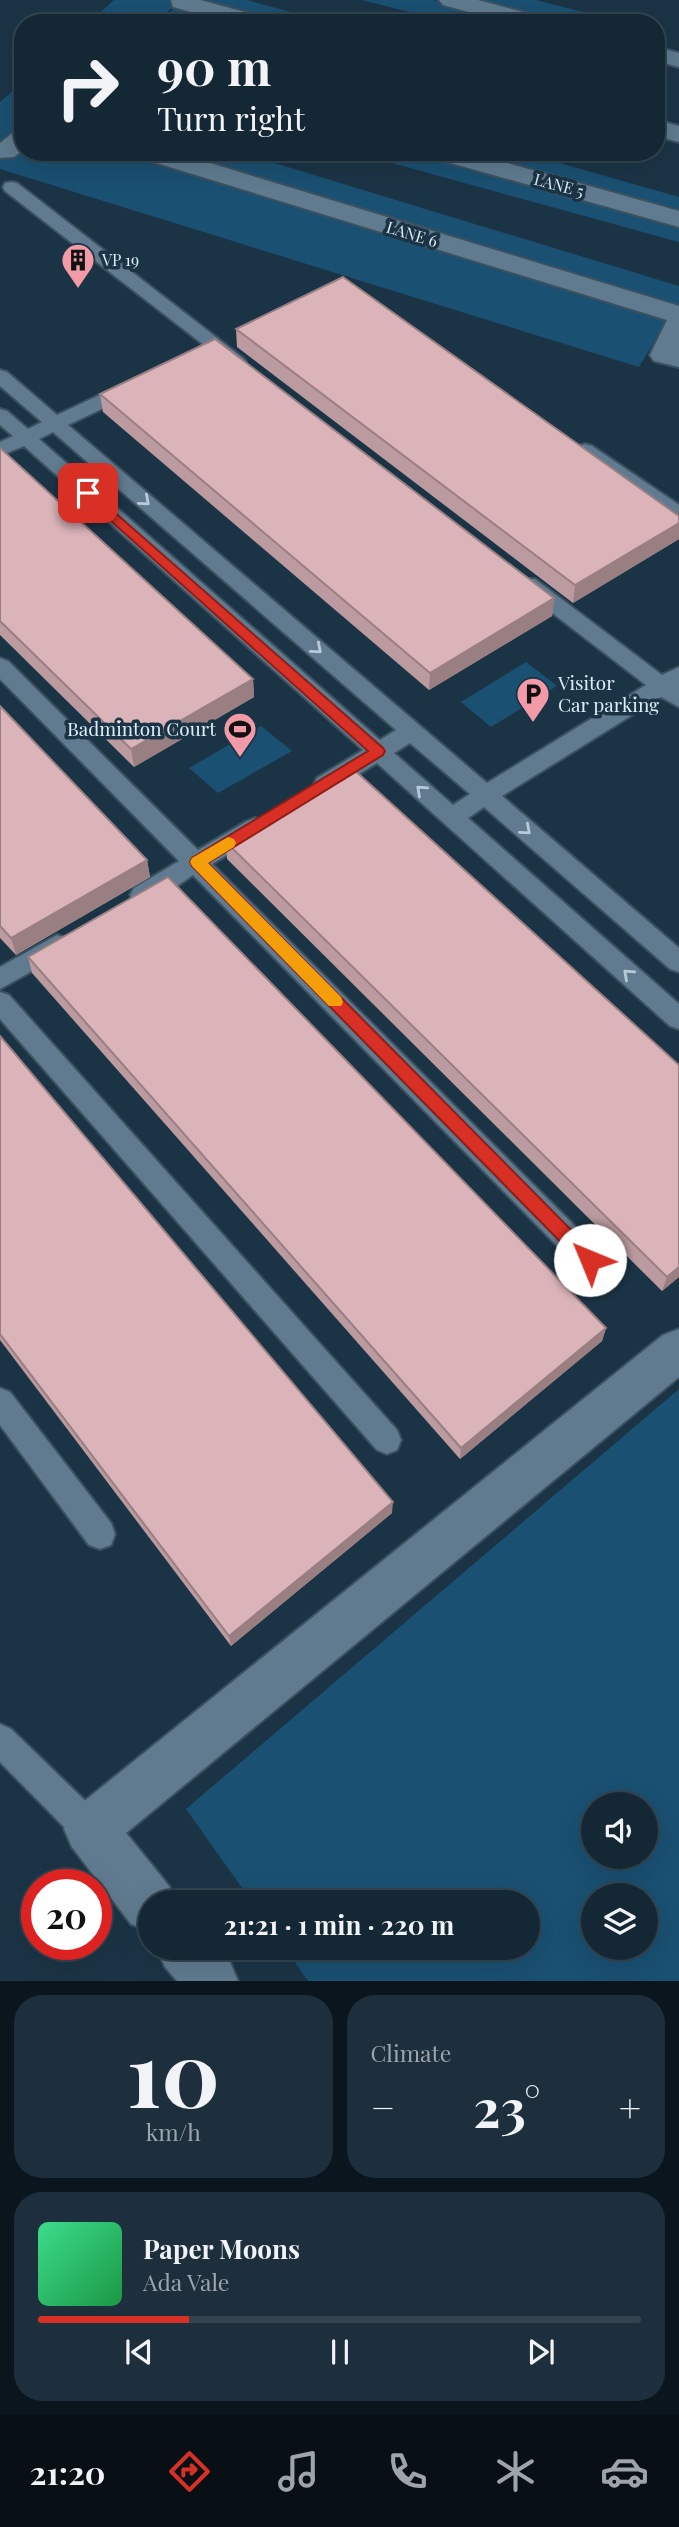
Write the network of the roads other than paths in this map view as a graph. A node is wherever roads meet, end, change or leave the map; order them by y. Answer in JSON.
{"nodes":[{"id":1,"x":451,"y":0,"type":"edge"},
{"id":2,"x":177,"y":6,"type":"edge"},
{"id":3,"x":216,"y":14,"type":"edge"},
{"id":4,"x":503,"y":14,"type":"edge"},
{"id":5,"x":175,"y":161,"type":"edge"},
{"id":6,"x":470,"y":161,"type":"edge"},
{"id":7,"x":11,"y":187,"type":"dead end"},
{"id":8,"x":679,"y":219,"type":"edge"},
{"id":9,"x":679,"y":315,"type":"edge"},
{"id":10,"x":679,"y":323,"type":"edge"},
{"id":11,"x":240,"y":335,"type":"edge"},
{"id":12,"x":217,"y":346,"type":"junction"},
{"id":13,"x":192,"y":358,"type":"edge"},
{"id":14,"x":679,"y":358,"type":"edge"},
{"id":15,"x":250,"y":372,"type":"edge"},
{"id":16,"x":0,"y":376,"type":"edge"},
{"id":17,"x":155,"y":376,"type":"edge"},
{"id":18,"x":0,"y":415,"type":"edge"},
{"id":19,"x":55,"y":424,"type":"junction"},
{"id":20,"x":26,"y":438,"type":"junction"},
{"id":21,"x":575,"y":443,"type":"edge"},
{"id":22,"x":0,"y":450,"type":"edge"},
{"id":23,"x":679,"y":514,"type":"edge"},
{"id":24,"x":517,"y":575,"type":"edge"},
{"id":25,"x":0,"y":666,"type":"edge"},
{"id":26,"x":673,"y":686,"type":"edge"},
{"id":27,"x":412,"y":731,"type":"junction"},
{"id":28,"x":378,"y":751,"type":"junction"},
{"id":29,"x":310,"y":793,"type":"edge"},
{"id":30,"x":487,"y":796,"type":"junction"},
{"id":31,"x":276,"y":814,"type":"edge"},
{"id":32,"x":451,"y":817,"type":"junction"},
{"id":33,"x":198,"y":862,"type":"junction"},
{"id":34,"x":128,"y":903,"type":"edge"},
{"id":35,"x":81,"y":931,"type":"edge"},
{"id":36,"x":679,"y":962,"type":"edge"},
{"id":37,"x":0,"y":979,"type":"edge"},
{"id":38,"x":0,"y":1002,"type":"edge"},
{"id":39,"x":679,"y":1019,"type":"edge"},
{"id":40,"x":590,"y":1260,"type":"dead end"},
{"id":41,"x":679,"y":1350,"type":"edge"},
{"id":42,"x":0,"y":1402,"type":"edge"},
{"id":43,"x":387,"y":1440,"type":"dead end"},
{"id":44,"x":100,"y":1534,"type":"dead end"},
{"id":45,"x":0,"y":1740,"type":"edge"},
{"id":46,"x":90,"y":1829,"type":"junction"},
{"id":47,"x":138,"y":1890,"type":"edge"},
{"id":48,"x":194,"y":1960,"type":"edge"},
{"id":49,"x":211,"y":1981,"type":"edge"}],
"edges":[{"from":1,"to":4,"type":"street"},
{"from":2,"to":3,"type":"street"},
{"from":5,"to":9,"type":"street","name":"LANE 6"},
{"from":6,"to":8,"type":"street","name":"LANE 5"},
{"from":7,"to":12,"type":"lane"},
{"from":10,"to":14,"type":"street"},
{"from":11,"to":12,"type":"lane"},
{"from":12,"to":13,"type":"lane"},
{"from":12,"to":15,"type":"lane"},
{"from":16,"to":19,"type":"lane"},
{"from":17,"to":19,"type":"lane"},
{"from":18,"to":20,"type":"lane"},
{"from":19,"to":20,"type":"lane"},
{"from":19,"to":27,"type":"lane","one_way":true},
{"from":20,"to":22,"type":"lane"},
{"from":20,"to":28,"type":"lane"},
{"from":21,"to":23,"type":"lane"},
{"from":24,"to":26,"type":"lane"},
{"from":25,"to":33,"type":"lane"},
{"from":26,"to":30,"type":"lane"},
{"from":27,"to":28,"type":"lane"},
{"from":27,"to":30,"type":"lane"},
{"from":28,"to":29,"type":"lane"},
{"from":32,"to":28,"type":"lane","one_way":true},
{"from":30,"to":32,"type":"lane"},
{"from":30,"to":36,"type":"lane","one_way":true},
{"from":31,"to":33,"type":"lane"},
{"from":39,"to":32,"type":"lane","one_way":true},
{"from":33,"to":34,"type":"lane"},
{"from":33,"to":40,"type":"lane"},
{"from":35,"to":37,"type":"lane"},
{"from":38,"to":43,"type":"lane"},
{"from":41,"to":46,"type":"street"},
{"from":42,"to":44,"type":"lane"},
{"from":45,"to":46,"type":"lane"},
{"from":46,"to":47,"type":"street"},
{"from":48,"to":49,"type":"street"}]}
